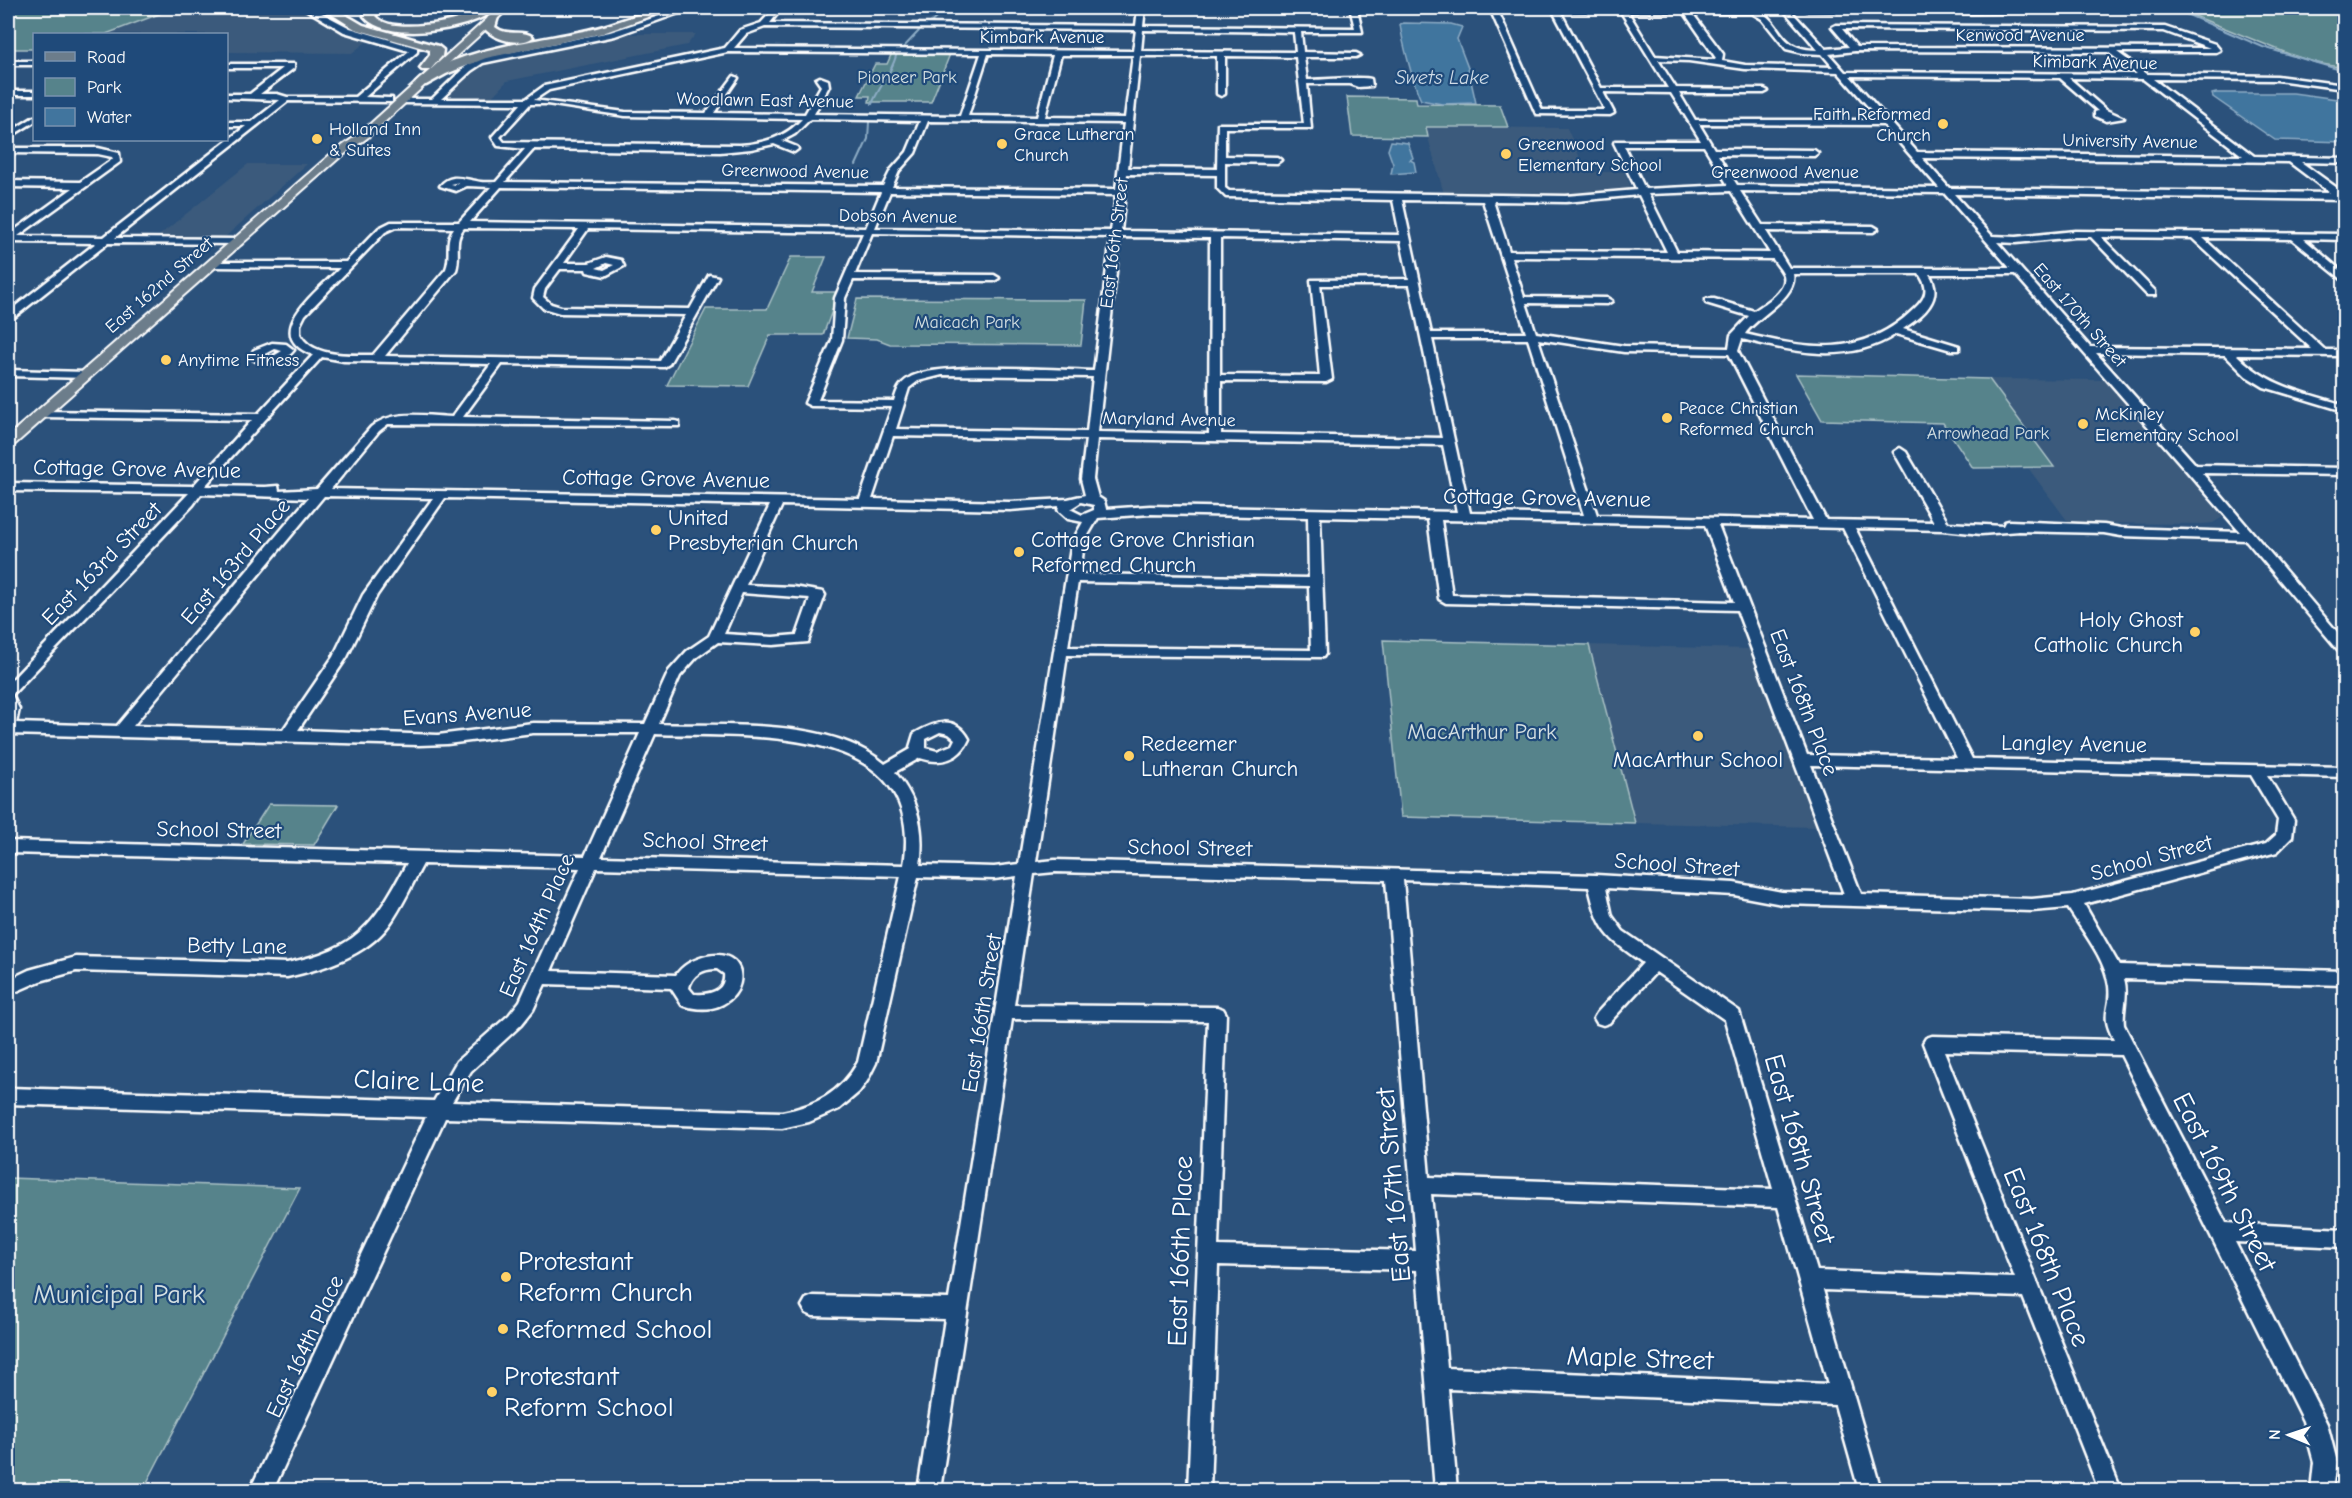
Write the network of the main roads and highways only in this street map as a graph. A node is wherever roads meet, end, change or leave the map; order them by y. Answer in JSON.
{"nodes":[{"id":1,"x":327,"y":8,"type":"edge"},
{"id":2,"x":377,"y":8,"type":"edge"},
{"id":3,"x":504,"y":8,"type":"edge"},
{"id":4,"x":668,"y":8,"type":"edge"},
{"id":5,"x":1808,"y":8,"type":"edge"},
{"id":6,"x":2087,"y":8,"type":"edge"},
{"id":7,"x":621,"y":10,"type":"dead end"},
{"id":8,"x":493,"y":11,"type":"edge"},
{"id":9,"x":426,"y":68,"type":"junction"},
{"id":10,"x":422,"y":83,"type":"junction"},
{"id":11,"x":389,"y":100,"type":"junction"},
{"id":12,"x":402,"y":101,"type":"junction"},
{"id":13,"x":335,"y":156,"type":"junction"},
{"id":14,"x":8,"y":443,"type":"edge"}],
"edges":[{"from":1,"to":9,"type":"highway"},
{"from":2,"to":8,"type":"highway"},
{"from":3,"to":8,"type":"main road","name":"East 162nd Street"},
{"from":4,"to":10,"type":"highway"},
{"from":5,"to":6,"type":"highway"},
{"from":7,"to":8,"type":"highway"},
{"from":8,"to":9,"type":"main road","name":"East 162nd Street"},
{"from":8,"to":10,"type":"main road","name":"East 162nd Street"},
{"from":9,"to":11,"type":"main road","name":"East 162nd Street"},
{"from":10,"to":12,"type":"main road","name":"East 162nd Street"},
{"from":11,"to":12,"type":"main road"},
{"from":11,"to":13,"type":"main road","name":"East 162nd Street"},
{"from":12,"to":13,"type":"main road","name":"East 162nd Street"},
{"from":13,"to":14,"type":"main road","name":"East 162nd Street"}]}
